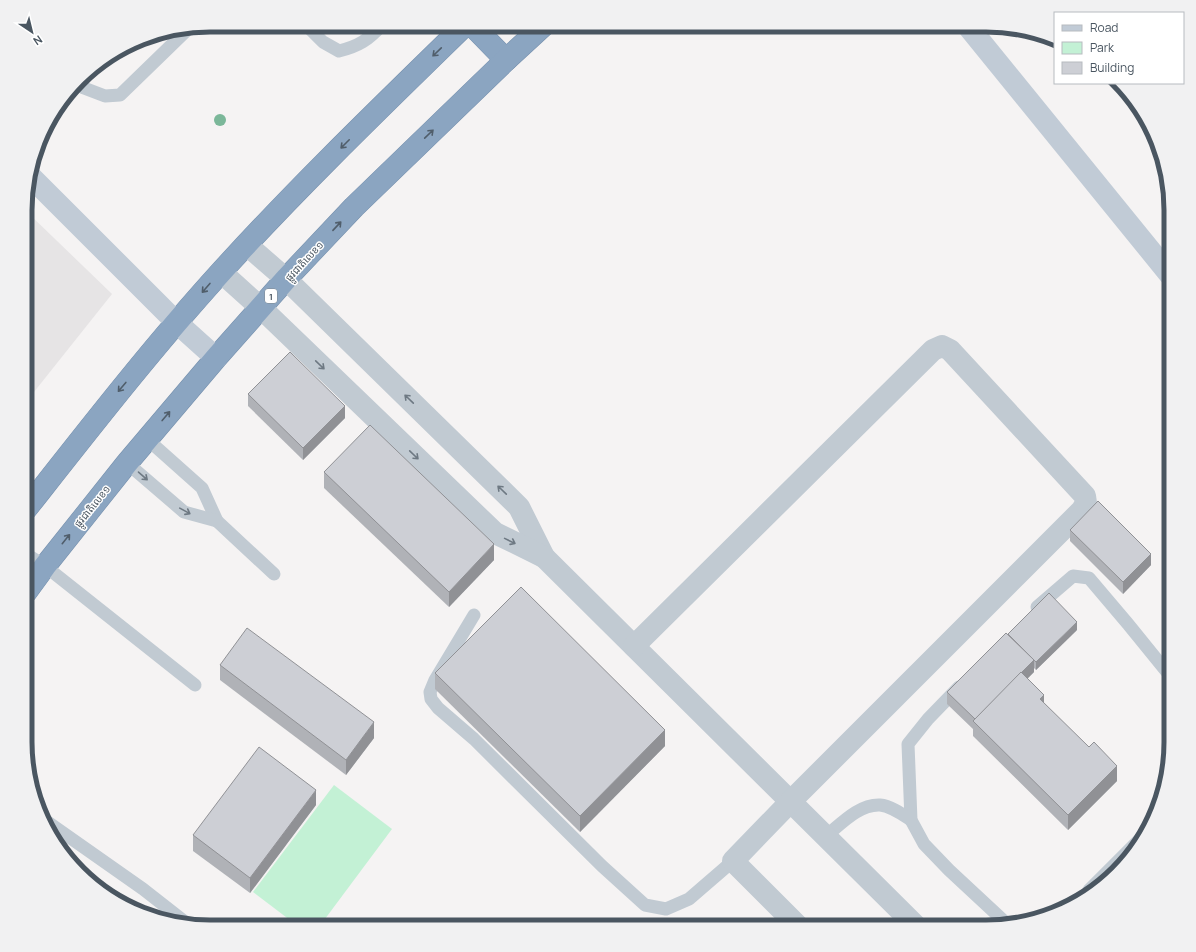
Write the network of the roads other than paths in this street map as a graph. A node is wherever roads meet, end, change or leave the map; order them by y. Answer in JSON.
{"nodes":[{"id":1,"x":313,"y":32,"type":"edge"},
{"id":2,"x":375,"y":32,"type":"edge"},
{"id":3,"x":458,"y":32,"type":"edge"},
{"id":4,"x":479,"y":32,"type":"edge"},
{"id":5,"x":536,"y":32,"type":"edge"},
{"id":6,"x":973,"y":32,"type":"edge"},
{"id":7,"x":181,"y":34,"type":"edge"},
{"id":8,"x":506,"y":60,"type":"junction"},
{"id":9,"x":82,"y":87,"type":"edge"},
{"id":10,"x":34,"y":180,"type":"edge"},
{"id":11,"x":247,"y":245,"type":"junction"},
{"id":12,"x":1164,"y":267,"type":"edge"},
{"id":13,"x":221,"y":272,"type":"junction"},
{"id":14,"x":286,"y":279,"type":"junction"},
{"id":15,"x":261,"y":308,"type":"junction"},
{"id":16,"x":176,"y":322,"type":"junction"},
{"id":17,"x":216,"y":358,"type":"junction"},
{"id":18,"x":147,"y":439,"type":"junction"},
{"id":19,"x":127,"y":463,"type":"junction"},
{"id":20,"x":32,"y":501,"type":"edge"},
{"id":21,"x":217,"y":521,"type":"junction"},
{"id":22,"x":32,"y":558,"type":"edge"},
{"id":23,"x":544,"y":558,"type":"junction"},
{"id":24,"x":45,"y":566,"type":"junction"},
{"id":25,"x":274,"y":574,"type":"dead end"},
{"id":26,"x":32,"y":584,"type":"edge"},
{"id":27,"x":474,"y":615,"type":"dead end"},
{"id":28,"x":1027,"y":616,"type":"edge"},
{"id":29,"x":634,"y":646,"type":"junction"},
{"id":30,"x":1164,"y":668,"type":"edge"},
{"id":31,"x":966,"y":679,"type":"edge"},
{"id":32,"x":195,"y":685,"type":"dead end"},
{"id":33,"x":791,"y":801,"type":"junction"},
{"id":34,"x":911,"y":820,"type":"junction"},
{"id":35,"x":53,"y":826,"type":"edge"},
{"id":36,"x":826,"y":836,"type":"junction"},
{"id":37,"x":733,"y":861,"type":"junction"},
{"id":38,"x":1116,"y":864,"type":"edge"},
{"id":39,"x":1106,"y":873,"type":"edge"},
{"id":40,"x":179,"y":917,"type":"edge"},
{"id":41,"x":1002,"y":919,"type":"edge"},
{"id":42,"x":792,"y":920,"type":"edge"},
{"id":43,"x":910,"y":920,"type":"edge"}],
"edges":[{"from":1,"to":2,"type":"lane"},
{"from":3,"to":11,"type":"highway","one_way":true},
{"from":4,"to":8,"type":"highway"},
{"from":5,"to":8,"type":"highway","name":"ផ្លូវជាតិលេខ១","number":"1"},
{"from":6,"to":12,"type":"street"},
{"from":7,"to":9,"type":"lane"},
{"from":14,"to":8,"type":"highway","name":"ផ្លូវជាតិលេខ១","number":"1","one_way":true},
{"from":10,"to":16,"type":"street"},
{"from":11,"to":13,"type":"highway"},
{"from":11,"to":14,"type":"street"},
{"from":13,"to":15,"type":"street"},
{"from":13,"to":16,"type":"highway","one_way":true},
{"from":14,"to":15,"type":"highway","name":"ផ្លូវជាតិលេខ១","number":"1"},
{"from":23,"to":14,"type":"street","one_way":true},
{"from":15,"to":17,"type":"highway","name":"ផ្លូវជាតិលេខ១","number":"1"},
{"from":15,"to":23,"type":"street","one_way":true},
{"from":16,"to":17,"type":"street"},
{"from":16,"to":20,"type":"highway","one_way":true},
{"from":18,"to":17,"type":"highway","name":"ផ្លូវជាតិលេខ១","number":"1","one_way":true},
{"from":18,"to":19,"type":"highway","name":"ផ្លូវជាតិលេខ១","number":"1"},
{"from":18,"to":21,"type":"lane"},
{"from":19,"to":21,"type":"lane","one_way":true},
{"from":24,"to":19,"type":"highway","name":"ផ្លូវជាតិលេខ១","number":"1","one_way":true},
{"from":21,"to":25,"type":"lane"},
{"from":22,"to":24,"type":"lane"},
{"from":23,"to":29,"type":"street"},
{"from":24,"to":26,"type":"highway","name":"ផ្លូវជាតិលេខ១","number":"1"},
{"from":24,"to":32,"type":"lane"},
{"from":27,"to":37,"type":"lane"},
{"from":28,"to":30,"type":"lane"},
{"from":29,"to":33,"type":"street"},
{"from":29,"to":33,"type":"street"},
{"from":31,"to":34,"type":"lane"},
{"from":33,"to":36,"type":"street"},
{"from":33,"to":37,"type":"street"},
{"from":34,"to":36,"type":"lane"},
{"from":34,"to":41,"type":"lane"},
{"from":35,"to":40,"type":"lane"},
{"from":36,"to":43,"type":"street"},
{"from":37,"to":42,"type":"street"},
{"from":38,"to":39,"type":"lane"}]}
